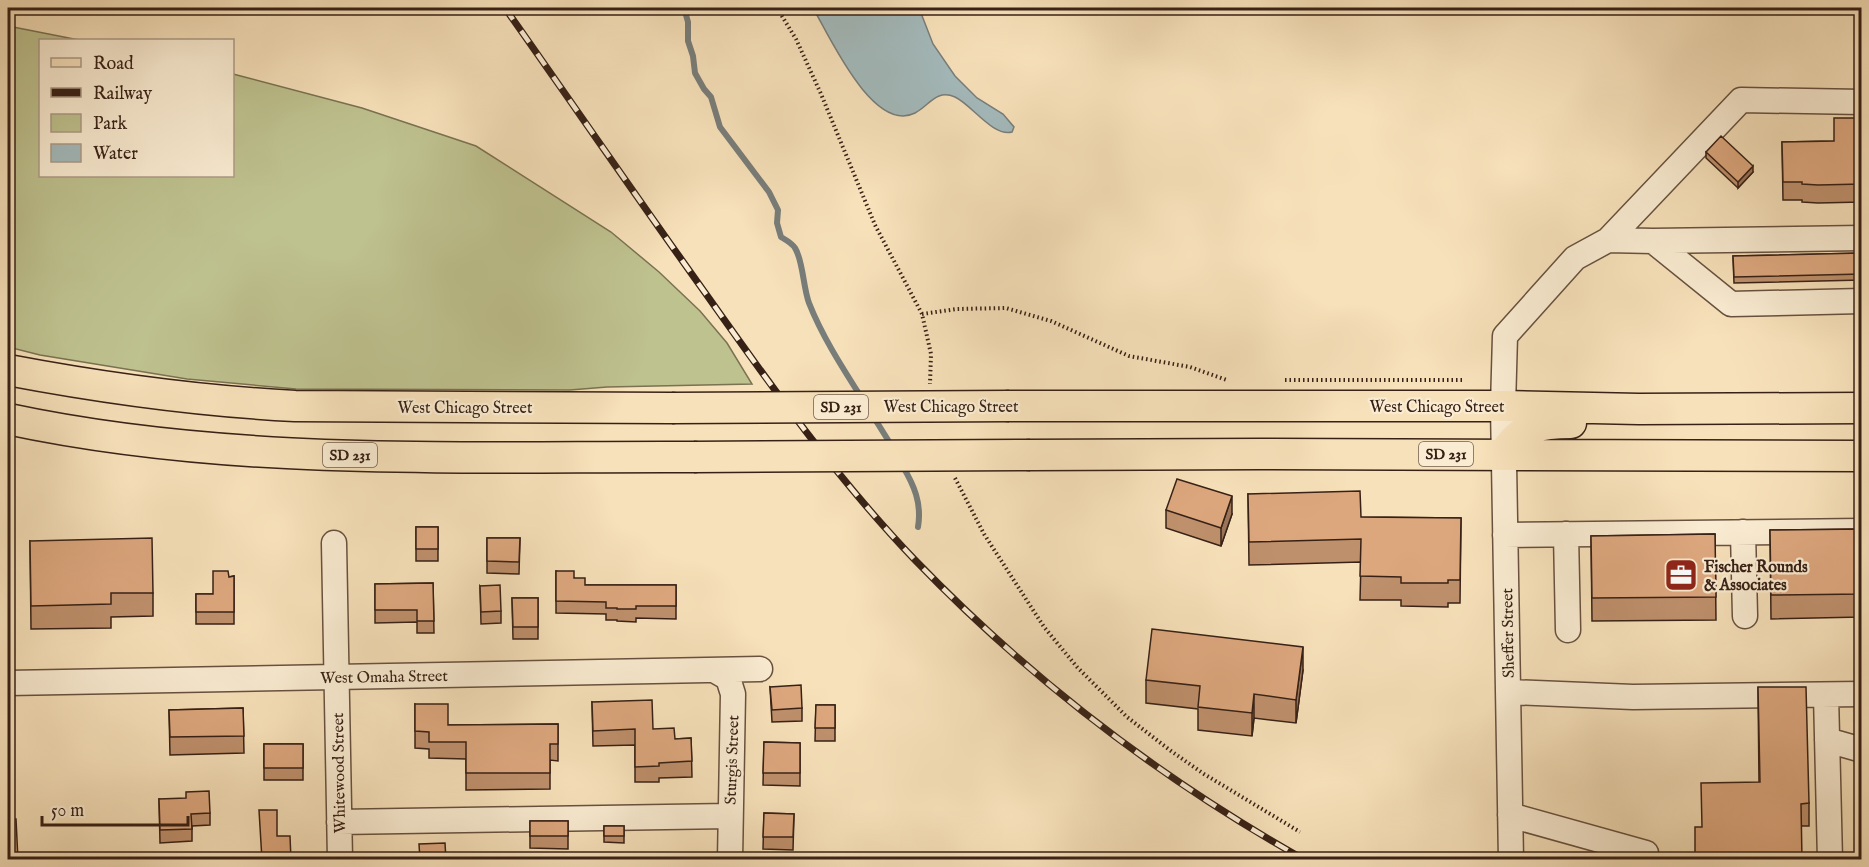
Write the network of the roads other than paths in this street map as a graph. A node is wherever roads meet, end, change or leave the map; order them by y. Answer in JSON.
{"nodes":[{"id":1,"x":1862,"y":102,"type":"edge"},
{"id":2,"x":1862,"y":238,"type":"edge"},
{"id":3,"x":1608,"y":240,"type":"junction"},
{"id":4,"x":1653,"y":241,"type":"junction"},
{"id":5,"x":1862,"y":301,"type":"edge"},
{"id":6,"x":8,"y":370,"type":"edge"},
{"id":7,"x":1862,"y":396,"type":"edge"},
{"id":8,"x":1503,"y":406,"type":"junction"},
{"id":9,"x":1722,"y":407,"type":"junction"},
{"id":10,"x":1862,"y":408,"type":"edge"},
{"id":11,"x":1639,"y":409,"type":"junction"},
{"id":12,"x":8,"y":419,"type":"edge"},
{"id":13,"x":1503,"y":455,"type":"junction"},
{"id":14,"x":1862,"y":456,"type":"edge"},
{"id":15,"x":1862,"y":531,"type":"edge"},
{"id":16,"x":1743,"y":532,"type":"junction"},
{"id":17,"x":1566,"y":534,"type":"junction"},
{"id":18,"x":1505,"y":535,"type":"junction"},
{"id":19,"x":334,"y":543,"type":"dead end"},
{"id":20,"x":1745,"y":616,"type":"dead end"},
{"id":21,"x":1568,"y":630,"type":"dead end"},
{"id":22,"x":760,"y":669,"type":"dead end"},
{"id":23,"x":714,"y":670,"type":"junction"},
{"id":24,"x":336,"y":677,"type":"junction"},
{"id":25,"x":8,"y":682,"type":"edge"},
{"id":26,"x":1509,"y":692,"type":"junction"},
{"id":27,"x":1862,"y":694,"type":"edge"},
{"id":28,"x":1827,"y":695,"type":"junction"},
{"id":29,"x":1827,"y":740,"type":"junction"},
{"id":30,"x":1862,"y":750,"type":"edge"},
{"id":31,"x":1510,"y":815,"type":"junction"},
{"id":32,"x":729,"y":816,"type":"junction"},
{"id":33,"x":339,"y":822,"type":"junction"},
{"id":34,"x":340,"y":860,"type":"edge"},
{"id":35,"x":730,"y":860,"type":"edge"},
{"id":36,"x":1510,"y":860,"type":"edge"},
{"id":37,"x":1646,"y":860,"type":"edge"},
{"id":38,"x":1830,"y":860,"type":"edge"}],
"edges":[{"from":1,"to":3,"type":"street"},
{"from":2,"to":4,"type":"street"},
{"from":3,"to":4,"type":"street"},
{"from":3,"to":8,"type":"street","name":"Sheffer Street"},
{"from":4,"to":5,"type":"street"},
{"from":6,"to":8,"type":"main road","name":"West Chicago Street","number":"SD 231","bridge":true},
{"from":7,"to":11,"type":"main road"},
{"from":8,"to":11,"type":"main road","name":"West Chicago Street","number":"SD 231"},
{"from":8,"to":13,"type":"street","name":"Sheffer Street"},
{"from":9,"to":10,"type":"main road","name":"West Chicago Street","number":"SD 231"},
{"from":9,"to":11,"type":"main road","name":"West Chicago Street","number":"SD 231"},
{"from":9,"to":13,"type":"main road"},
{"from":12,"to":13,"type":"main road","number":"SD 231","bridge":true},
{"from":13,"to":14,"type":"main road","number":"SD 231"},
{"from":13,"to":18,"type":"street","name":"Sheffer Street"},
{"from":15,"to":16,"type":"street"},
{"from":16,"to":17,"type":"street"},
{"from":16,"to":20,"type":"street"},
{"from":17,"to":18,"type":"street"},
{"from":17,"to":21,"type":"street"},
{"from":18,"to":26,"type":"street","name":"Sheffer Street"},
{"from":19,"to":24,"type":"street","name":"Whitewood Street"},
{"from":22,"to":23,"type":"street","name":"West Omaha Street"},
{"from":23,"to":24,"type":"street","name":"West Omaha Street"},
{"from":23,"to":32,"type":"street","name":"Sturgis Street"},
{"from":24,"to":25,"type":"street","name":"West Omaha Street"},
{"from":24,"to":33,"type":"street","name":"Whitewood Street"},
{"from":26,"to":28,"type":"street"},
{"from":26,"to":31,"type":"street","name":"Sheffer Street"},
{"from":27,"to":28,"type":"street"},
{"from":28,"to":29,"type":"street"},
{"from":29,"to":30,"type":"street"},
{"from":29,"to":38,"type":"street"},
{"from":31,"to":36,"type":"street","name":"Sheffer Street"},
{"from":31,"to":37,"type":"street"},
{"from":32,"to":33,"type":"street"},
{"from":32,"to":35,"type":"street","name":"Sturgis Street"},
{"from":33,"to":34,"type":"street","name":"Whitewood Street"}]}
